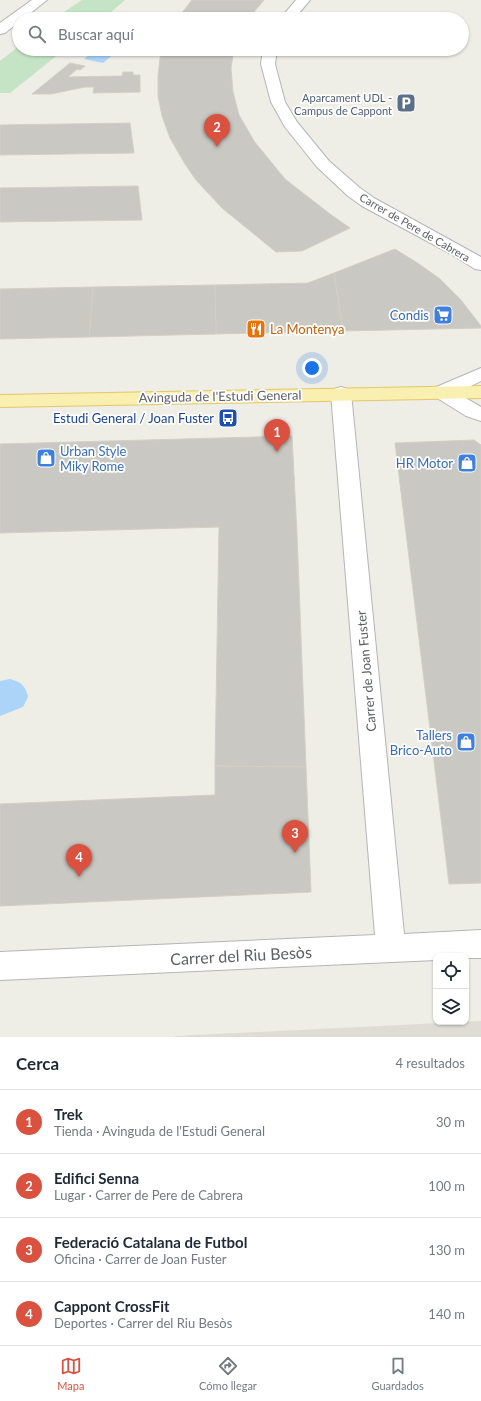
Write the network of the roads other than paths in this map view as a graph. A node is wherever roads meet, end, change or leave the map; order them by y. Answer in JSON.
{"nodes":[{"id":1,"x":40,"y":0,"type":"edge"},
{"id":2,"x":303,"y":0,"type":"edge"},
{"id":3,"x":24,"y":12,"type":"edge"},
{"id":4,"x":294,"y":12,"type":"edge"},
{"id":5,"x":12,"y":21,"type":"edge"},
{"id":6,"x":0,"y":30,"type":"edge"},
{"id":7,"x":269,"y":56,"type":"edge"},
{"id":8,"x":481,"y":265,"type":"edge"},
{"id":9,"x":481,"y":374,"type":"edge"},
{"id":10,"x":441,"y":392,"type":"junction"},
{"id":11,"x":481,"y":392,"type":"edge"},
{"id":12,"x":340,"y":393,"type":"junction"},
{"id":13,"x":0,"y":401,"type":"edge"},
{"id":14,"x":481,"y":414,"type":"edge"},
{"id":15,"x":481,"y":944,"type":"edge"},
{"id":16,"x":392,"y":948,"type":"junction"},
{"id":17,"x":0,"y":966,"type":"edge"}],
"edges":[{"from":1,"to":3,"type":"street"},
{"from":2,"to":4,"type":"street"},
{"from":5,"to":6,"type":"street"},
{"from":7,"to":8,"type":"street","name":"Carrer de Pere de Cabrera"},
{"from":9,"to":10,"type":"street","name":"Avinguda de l'Estudi General"},
{"from":10,"to":11,"type":"main road","name":"Avinguda de l'Estudi General"},
{"from":10,"to":12,"type":"main road","name":"Avinguda de l'Estudi General"},
{"from":10,"to":14,"type":"street"},
{"from":12,"to":13,"type":"main road","name":"Avinguda de l'Estudi General"},
{"from":12,"to":16,"type":"street","name":"Carrer de Joan Fuster"},
{"from":15,"to":16,"type":"street","name":"Carrer del Riu Besòs"},
{"from":16,"to":17,"type":"street","name":"Carrer del Riu Besòs"}]}
